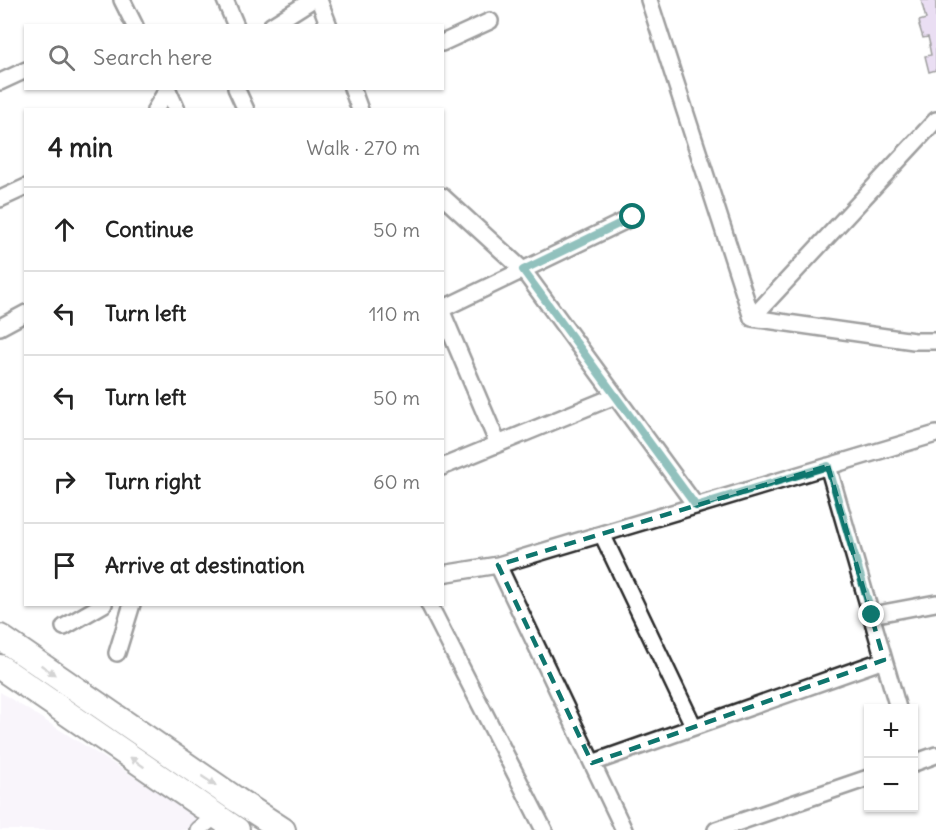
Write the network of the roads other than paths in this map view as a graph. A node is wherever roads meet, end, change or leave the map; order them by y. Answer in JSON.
{"nodes":[{"id":1,"x":122,"y":0,"type":"edge"},
{"id":2,"x":225,"y":0,"type":"edge"},
{"id":3,"x":312,"y":0,"type":"edge"},
{"id":4,"x":319,"y":0,"type":"edge"},
{"id":5,"x":649,"y":0,"type":"edge"},
{"id":6,"x":490,"y":21,"type":"dead end"},
{"id":7,"x":129,"y":24,"type":"edge"},
{"id":8,"x":235,"y":24,"type":"edge"},
{"id":9,"x":274,"y":24,"type":"edge"},
{"id":10,"x":328,"y":24,"type":"edge"},
{"id":11,"x":444,"y":42,"type":"edge"},
{"id":12,"x":24,"y":71,"type":"edge"},
{"id":13,"x":0,"y":82,"type":"edge"},
{"id":14,"x":166,"y":90,"type":"edge"},
{"id":15,"x":167,"y":90,"type":"edge"},
{"id":16,"x":237,"y":90,"type":"edge"},
{"id":17,"x":353,"y":90,"type":"edge"},
{"id":18,"x":156,"y":108,"type":"edge"},
{"id":19,"x":176,"y":108,"type":"edge"},
{"id":20,"x":245,"y":108,"type":"edge"},
{"id":21,"x":359,"y":108,"type":"edge"},
{"id":22,"x":936,"y":120,"type":"edge"},
{"id":23,"x":24,"y":188,"type":"edge"},
{"id":24,"x":444,"y":198,"type":"edge"},
{"id":25,"x":0,"y":199,"type":"edge"},
{"id":26,"x":633,"y":217,"type":"dead end"},
{"id":27,"x":523,"y":270,"type":"junction"},
{"id":28,"x":444,"y":309,"type":"edge"},
{"id":29,"x":24,"y":314,"type":"edge"},
{"id":30,"x":444,"y":315,"type":"edge"},
{"id":31,"x":752,"y":318,"type":"junction"},
{"id":32,"x":0,"y":327,"type":"edge"},
{"id":33,"x":936,"y":341,"type":"edge"},
{"id":34,"x":615,"y":396,"type":"junction"},
{"id":35,"x":936,"y":434,"type":"edge"},
{"id":36,"x":498,"y":444,"type":"junction"},
{"id":37,"x":444,"y":466,"type":"edge"},
{"id":38,"x":828,"y":466,"type":"junction"},
{"id":39,"x":696,"y":506,"type":"junction"},
{"id":40,"x":602,"y":534,"type":"junction"},
{"id":41,"x":498,"y":565,"type":"junction"},
{"id":42,"x":444,"y":574,"type":"edge"},
{"id":43,"x":936,"y":603,"type":"edge"},
{"id":44,"x":101,"y":606,"type":"edge"},
{"id":45,"x":131,"y":606,"type":"edge"},
{"id":46,"x":430,"y":606,"type":"edge"},
{"id":47,"x":872,"y":615,"type":"junction"},
{"id":48,"x":64,"y":627,"type":"dead end"},
{"id":49,"x":0,"y":637,"type":"edge"},
{"id":50,"x":117,"y":653,"type":"dead end"},
{"id":51,"x":884,"y":660,"type":"junction"},
{"id":52,"x":0,"y":667,"type":"edge"},
{"id":53,"x":897,"y":704,"type":"edge"},
{"id":54,"x":694,"y":727,"type":"junction"},
{"id":55,"x":936,"y":755,"type":"edge"},
{"id":56,"x":918,"y":761,"type":"edge"},
{"id":57,"x":592,"y":763,"type":"junction"},
{"id":58,"x":864,"y":779,"type":"edge"},
{"id":59,"x":207,"y":823,"type":"edge"},
{"id":60,"x":237,"y":830,"type":"edge"},
{"id":61,"x":284,"y":830,"type":"edge"},
{"id":62,"x":544,"y":830,"type":"edge"},
{"id":63,"x":624,"y":830,"type":"edge"},
{"id":64,"x":716,"y":830,"type":"edge"}],
"edges":[{"from":1,"to":7,"type":"street"},
{"from":2,"to":8,"type":"street"},
{"from":3,"to":9,"type":"street"},
{"from":4,"to":10,"type":"street"},
{"from":5,"to":31,"type":"street"},
{"from":6,"to":11,"type":"street"},
{"from":12,"to":13,"type":"street"},
{"from":14,"to":18,"type":"street"},
{"from":15,"to":19,"type":"street"},
{"from":16,"to":20,"type":"street"},
{"from":17,"to":21,"type":"street"},
{"from":22,"to":31,"type":"street"},
{"from":23,"to":25,"type":"street"},
{"from":24,"to":27,"type":"street"},
{"from":26,"to":27,"type":"street"},
{"from":27,"to":28,"type":"street"},
{"from":27,"to":34,"type":"street"},
{"from":29,"to":32,"type":"street"},
{"from":30,"to":36,"type":"street"},
{"from":31,"to":33,"type":"street"},
{"from":34,"to":36,"type":"street"},
{"from":34,"to":39,"type":"street"},
{"from":35,"to":38,"type":"street"},
{"from":36,"to":37,"type":"street"},
{"from":38,"to":39,"type":"street"},
{"from":38,"to":47,"type":"street"},
{"from":39,"to":40,"type":"street"},
{"from":40,"to":41,"type":"street"},
{"from":40,"to":54,"type":"street"},
{"from":41,"to":42,"type":"street"},
{"from":41,"to":57,"type":"street"},
{"from":43,"to":47,"type":"street"},
{"from":44,"to":48,"type":"street"},
{"from":45,"to":50,"type":"street"},
{"from":46,"to":62,"type":"street"},
{"from":47,"to":51,"type":"street"},
{"from":49,"to":61,"type":"main road","one_way":true},
{"from":51,"to":53,"type":"street"},
{"from":51,"to":54,"type":"street"},
{"from":59,"to":52,"type":"main road","one_way":true},
{"from":54,"to":57,"type":"street"},
{"from":55,"to":56,"type":"street"},
{"from":57,"to":63,"type":"street"},
{"from":58,"to":64,"type":"street"},
{"from":59,"to":60,"type":"main road"}]}
